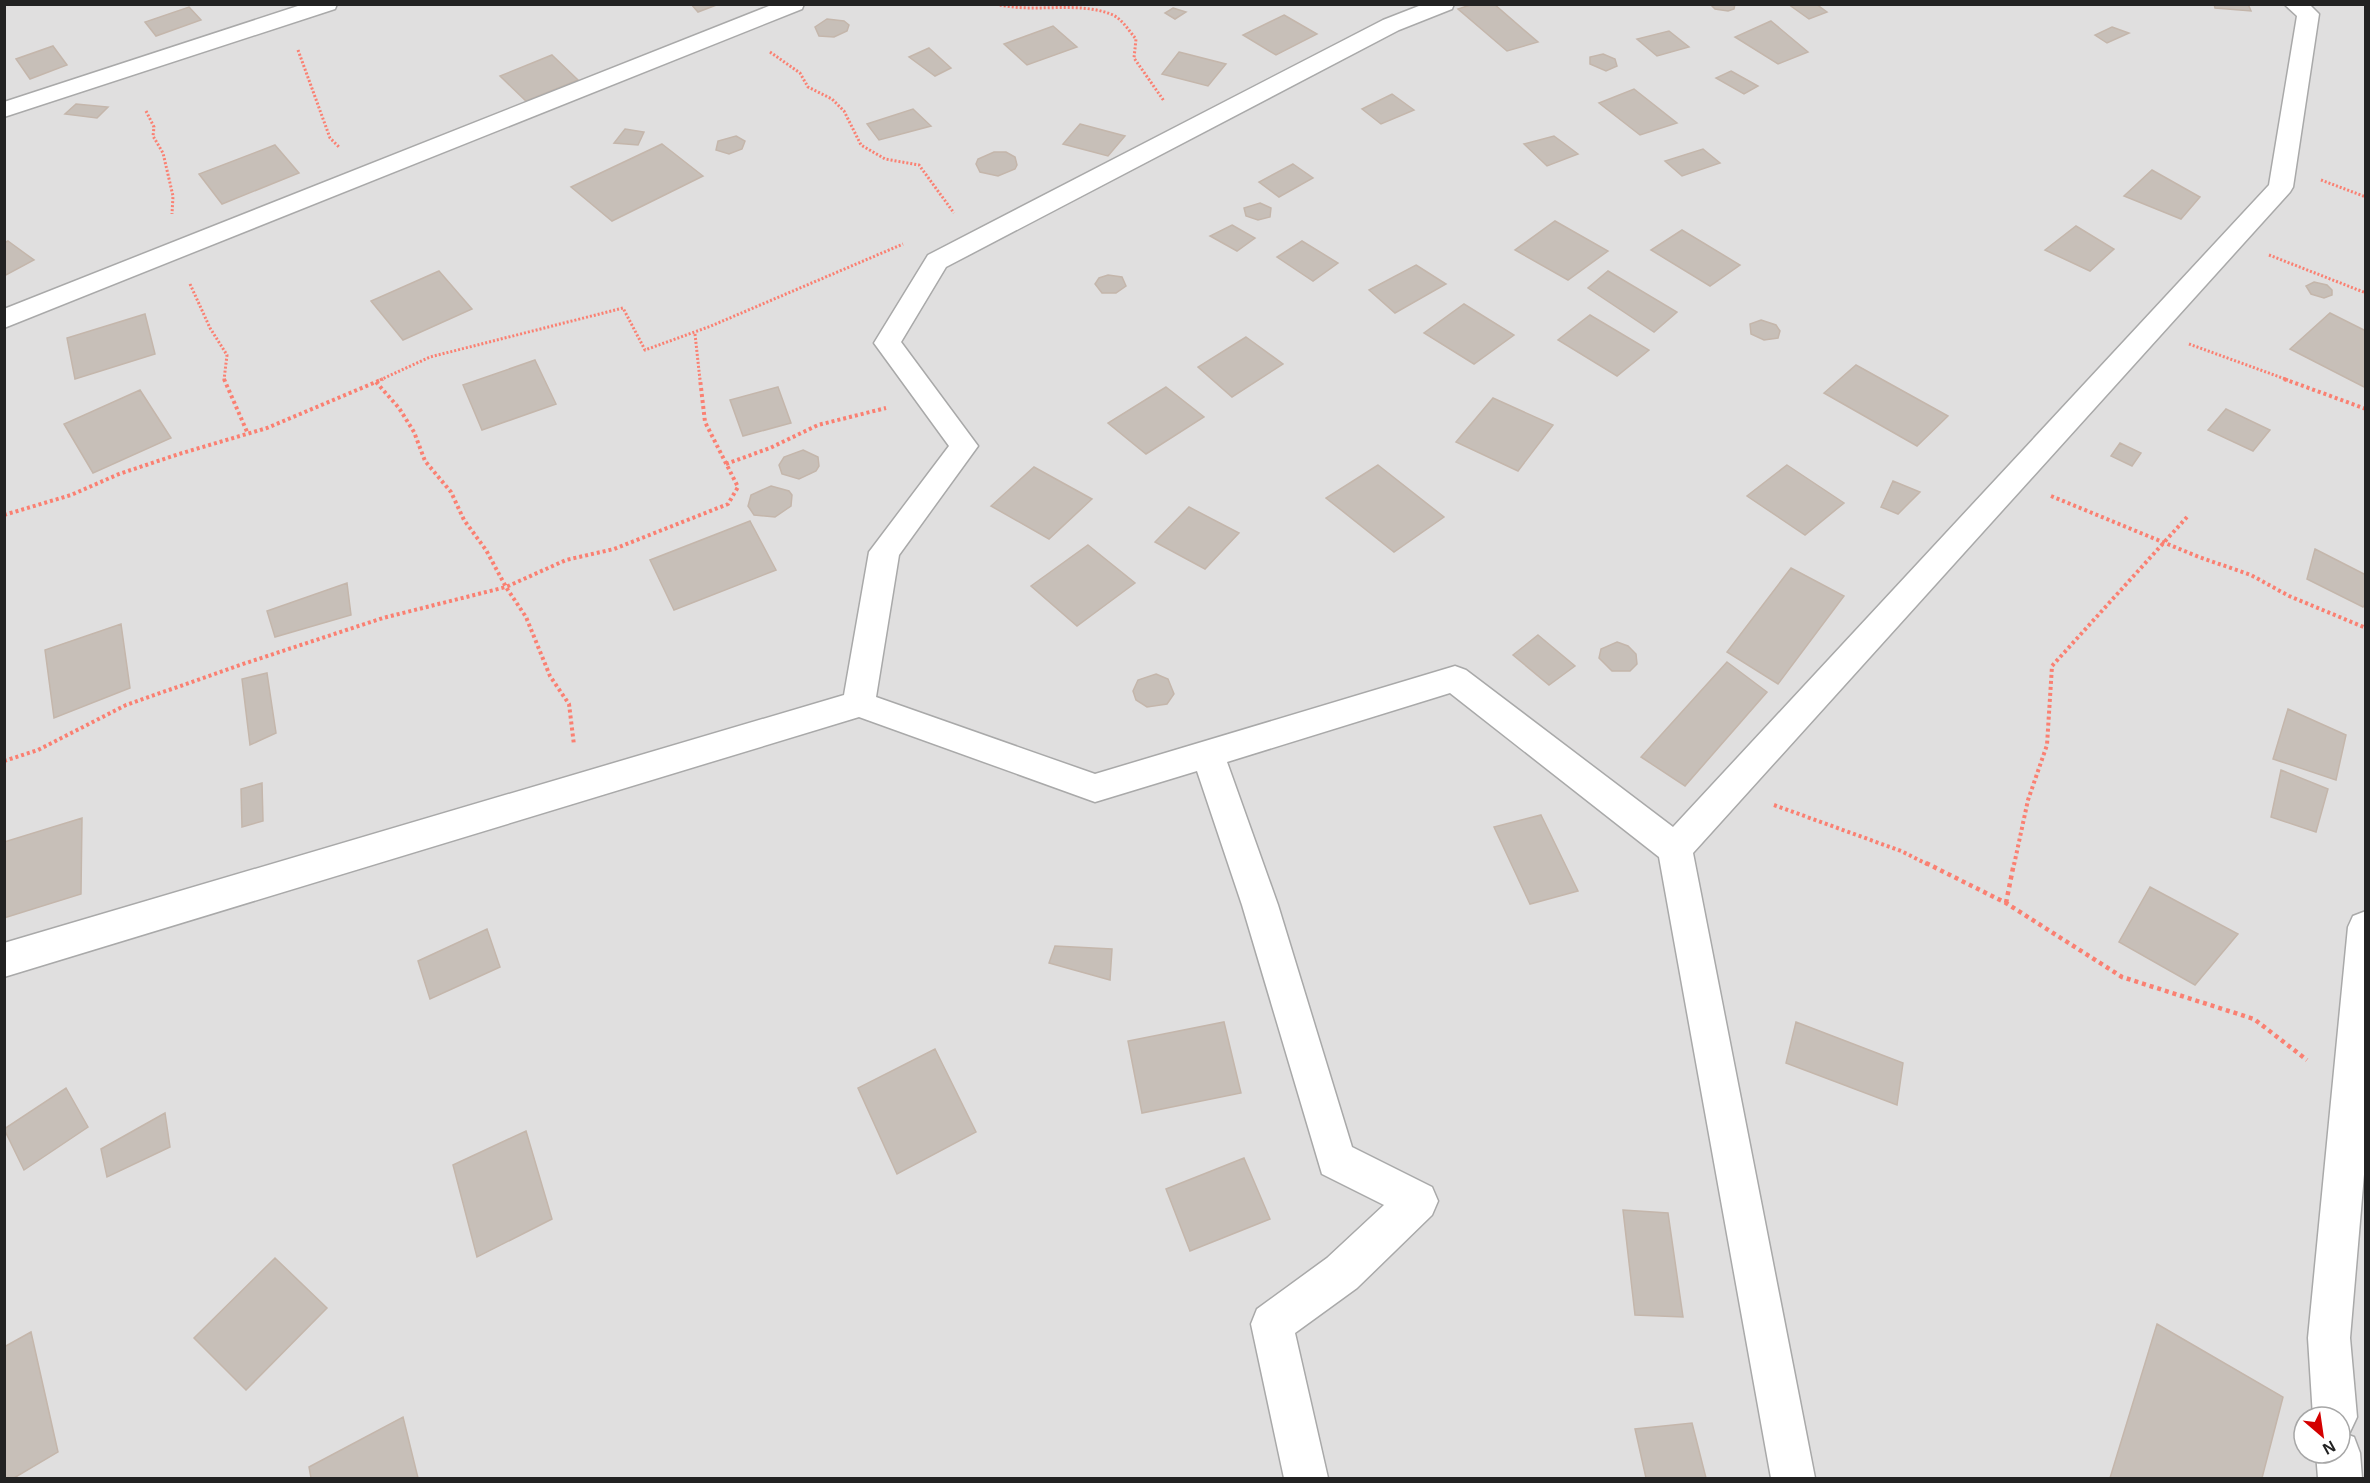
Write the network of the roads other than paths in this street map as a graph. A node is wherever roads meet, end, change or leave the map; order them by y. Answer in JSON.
{"nodes":[{"id":1,"x":327,"y":4,"type":"edge"},
{"id":2,"x":794,"y":4,"type":"edge"},
{"id":3,"x":1444,"y":4,"type":"edge"},
{"id":4,"x":2294,"y":4,"type":"edge"},
{"id":5,"x":4,"y":110,"type":"edge"},
{"id":6,"x":4,"y":318,"type":"edge"},
{"id":7,"x":859,"y":704,"type":"junction"},
{"id":8,"x":1208,"y":754,"type":"junction"},
{"id":9,"x":1675,"y":849,"type":"junction"},
{"id":10,"x":2366,"y":927,"type":"edge"},
{"id":11,"x":4,"y":960,"type":"edge"},
{"id":12,"x":2335,"y":1405,"type":"edge"},
{"id":13,"x":1306,"y":1479,"type":"edge"},
{"id":14,"x":1793,"y":1479,"type":"edge"}],
"edges":[{"from":1,"to":5,"type":"street"},
{"from":2,"to":6,"type":"street"},
{"from":3,"to":7,"type":"street"},
{"from":4,"to":9,"type":"street"},
{"from":7,"to":8,"type":"street"},
{"from":7,"to":11,"type":"street"},
{"from":8,"to":9,"type":"street"},
{"from":8,"to":13,"type":"street"},
{"from":9,"to":14,"type":"street"},
{"from":10,"to":12,"type":"street"}]}
